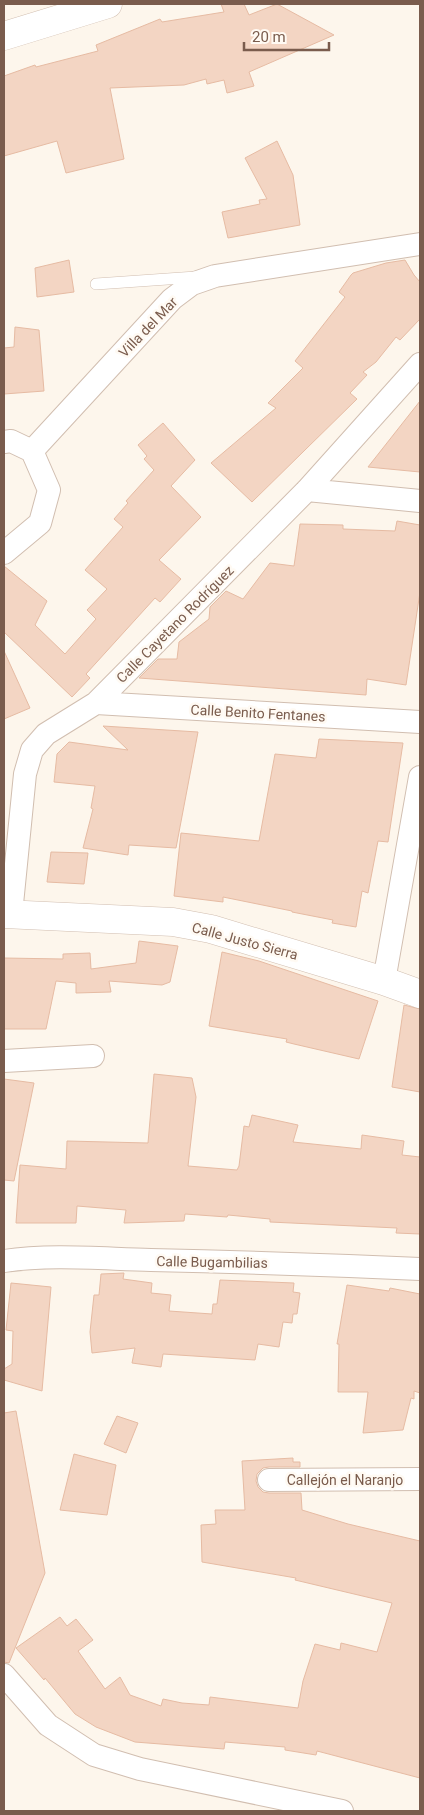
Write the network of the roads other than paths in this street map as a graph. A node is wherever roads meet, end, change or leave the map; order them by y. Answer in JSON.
{"nodes":[{"id":1,"x":108,"y":4,"type":"edge"},
{"id":2,"x":4,"y":36,"type":"edge"},
{"id":3,"x":420,"y":244,"type":"edge"},
{"id":4,"x":215,"y":276,"type":"junction"},
{"id":5,"x":96,"y":284,"type":"dead end"},
{"id":6,"x":420,"y":364,"type":"edge"},
{"id":7,"x":4,"y":442,"type":"edge"},
{"id":8,"x":32,"y":451,"type":"junction"},
{"id":9,"x":307,"y":490,"type":"junction"},
{"id":10,"x":420,"y":501,"type":"edge"},
{"id":11,"x":4,"y":553,"type":"edge"},
{"id":12,"x":96,"y":703,"type":"junction"},
{"id":13,"x":420,"y":722,"type":"edge"},
{"id":14,"x":420,"y":777,"type":"edge"},
{"id":15,"x":8,"y":914,"type":"edge"},
{"id":16,"x":384,"y":981,"type":"junction"},
{"id":17,"x":420,"y":994,"type":"edge"},
{"id":18,"x":93,"y":1056,"type":"dead end"},
{"id":19,"x":4,"y":1061,"type":"edge"},
{"id":20,"x":4,"y":1261,"type":"edge"},
{"id":21,"x":420,"y":1269,"type":"edge"},
{"id":22,"x":420,"y":1479,"type":"edge"},
{"id":23,"x":269,"y":1480,"type":"dead end"},
{"id":24,"x":4,"y":1675,"type":"edge"},
{"id":25,"x":342,"y":1811,"type":"edge"}],
"edges":[{"from":1,"to":2,"type":"street"},
{"from":3,"to":4,"type":"street","name":"Villa del Mar"},
{"from":4,"to":5,"type":"lane"},
{"from":4,"to":8,"type":"street","name":"Villa del Mar"},
{"from":6,"to":9,"type":"street","name":"Calle Cayetano Rodríguez"},
{"from":7,"to":8,"type":"street"},
{"from":8,"to":11,"type":"street"},
{"from":9,"to":10,"type":"street"},
{"from":9,"to":12,"type":"street","name":"Calle Cayetano Rodríguez"},
{"from":12,"to":13,"type":"street","name":"Calle Benito Fentanes"},
{"from":12,"to":15,"type":"street","name":"Calle Cayetano Rodríguez"},
{"from":14,"to":16,"type":"street"},
{"from":15,"to":16,"type":"street","name":"Calle Justo Sierra"},
{"from":16,"to":17,"type":"street","name":"Calle Justo Sierra"},
{"from":18,"to":19,"type":"street"},
{"from":20,"to":21,"type":"street","name":"Calle Bugambilias"},
{"from":22,"to":23,"type":"street","name":"Callejón el Naranjo"},
{"from":24,"to":25,"type":"street"}]}
